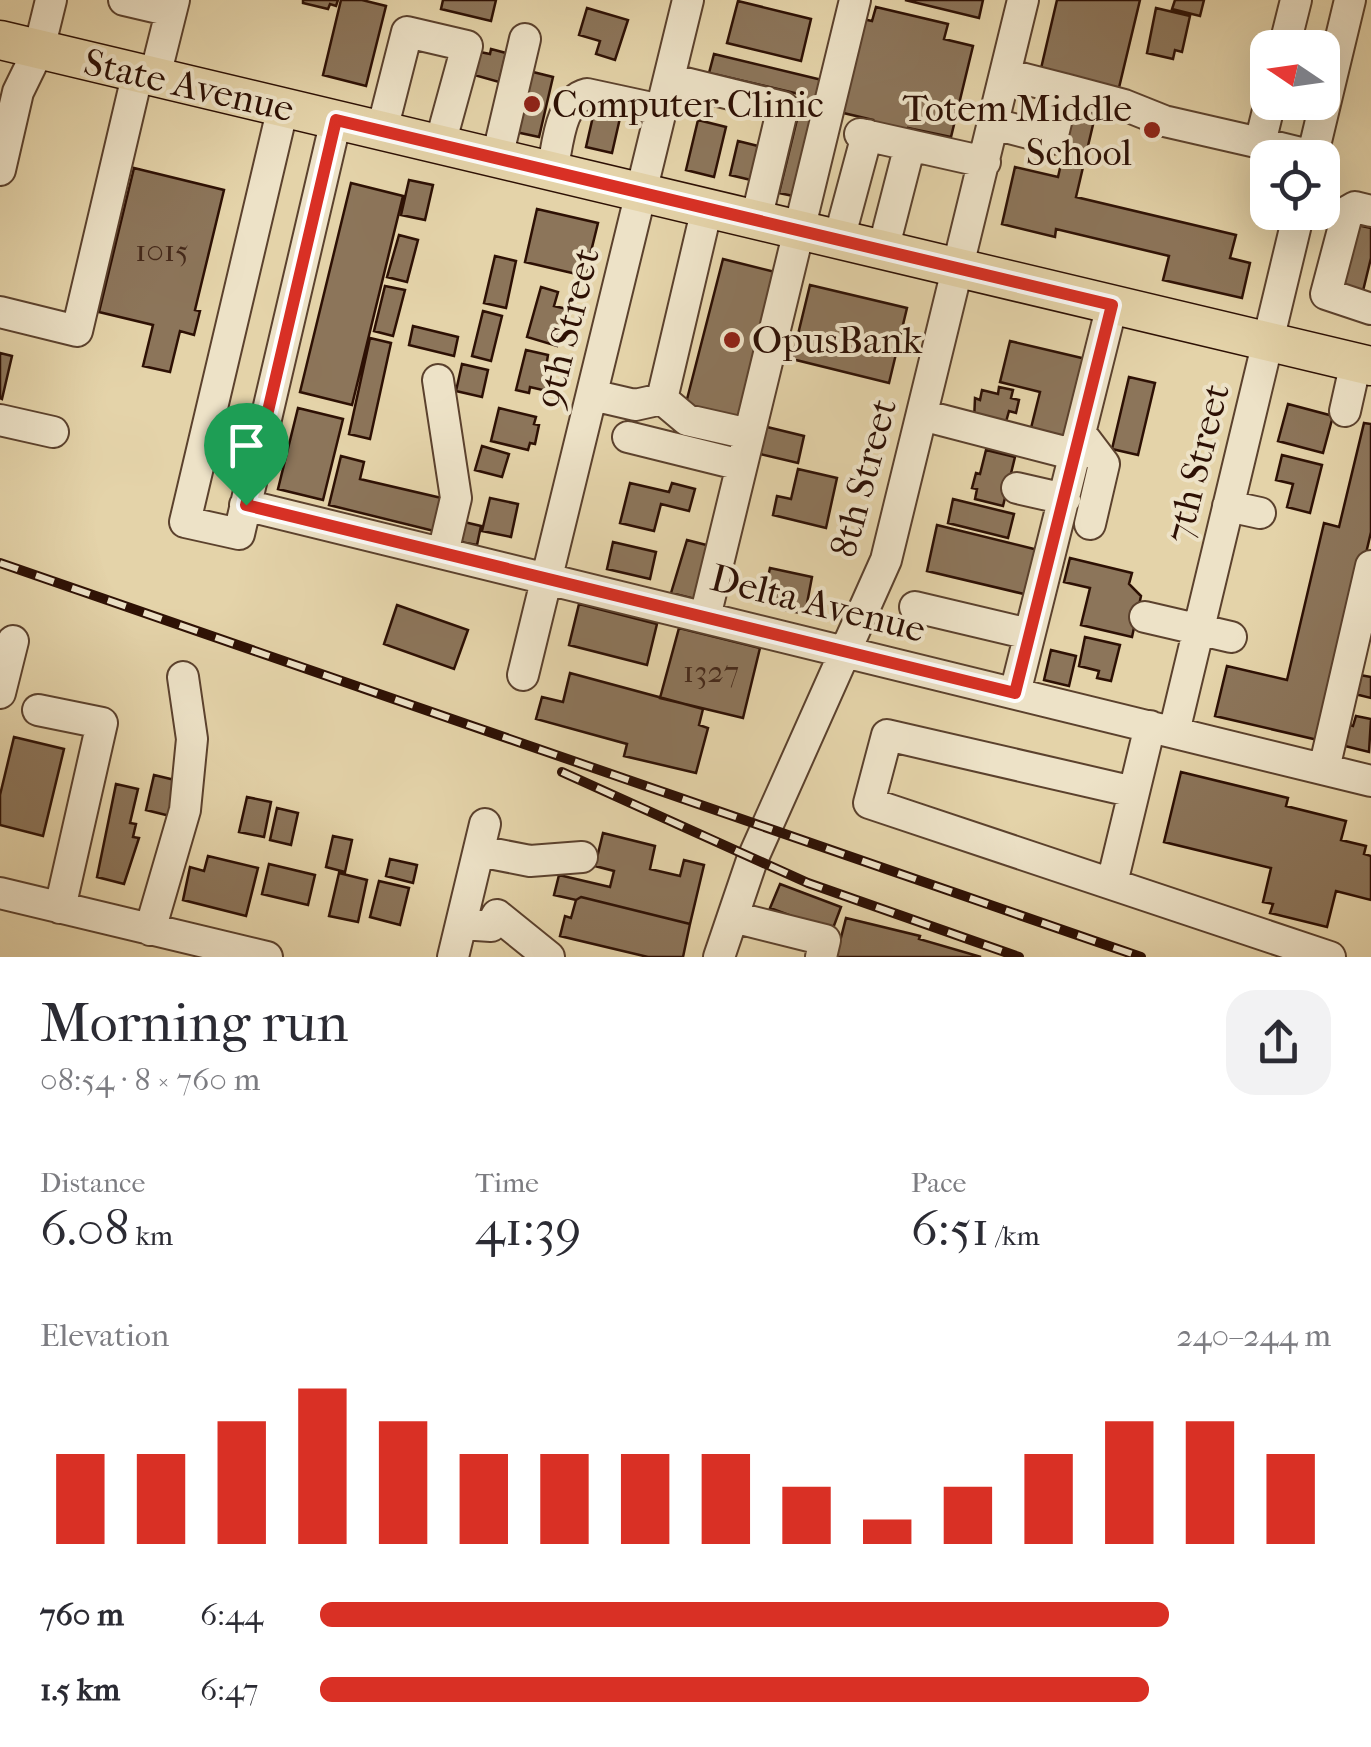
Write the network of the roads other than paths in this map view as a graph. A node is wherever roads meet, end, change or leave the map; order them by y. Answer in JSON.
{"nodes":[{"id":1,"x":50,"y":0,"type":"edge"},
{"id":2,"x":124,"y":0,"type":"edge"},
{"id":3,"x":688,"y":0,"type":"edge"},
{"id":4,"x":854,"y":0,"type":"edge"},
{"id":5,"x":1023,"y":0,"type":"edge"},
{"id":6,"x":1296,"y":0,"type":"edge"},
{"id":7,"x":1350,"y":0,"type":"edge"},
{"id":8,"x":172,"y":6,"type":"edge"},
{"id":9,"x":1288,"y":30,"type":"edge"},
{"id":10,"x":526,"y":39,"type":"dead end"},
{"id":11,"x":0,"y":40,"type":"edge"},
{"id":12,"x":39,"y":48,"type":"junction"},
{"id":13,"x":147,"y":74,"type":"junction"},
{"id":14,"x":1005,"y":74,"type":"junction"},
{"id":15,"x":669,"y":79,"type":"junction"},
{"id":16,"x":1064,"y":89,"type":"junction"},
{"id":17,"x":8,"y":102,"type":"edge"},
{"id":18,"x":283,"y":107,"type":"junction"},
{"id":19,"x":661,"y":110,"type":"junction"},
{"id":20,"x":336,"y":120,"type":"junction"},
{"id":21,"x":994,"y":124,"type":"junction"},
{"id":22,"x":382,"y":130,"type":"junction"},
{"id":23,"x":1317,"y":140,"type":"edge"},
{"id":24,"x":1250,"y":141,"type":"edge"},
{"id":25,"x":440,"y":144,"type":"junction"},
{"id":26,"x":910,"y":145,"type":"junction"},
{"id":27,"x":497,"y":158,"type":"junction"},
{"id":28,"x":984,"y":162,"type":"junction"},
{"id":29,"x":0,"y":170,"type":"edge"},
{"id":30,"x":552,"y":171,"type":"junction"},
{"id":31,"x":641,"y":192,"type":"junction"},
{"id":32,"x":707,"y":208,"type":"junction"},
{"id":33,"x":1371,"y":211,"type":"edge"},
{"id":34,"x":756,"y":220,"type":"junction"},
{"id":35,"x":798,"y":230,"type":"junction"},
{"id":36,"x":1295,"y":230,"type":"edge"},
{"id":37,"x":839,"y":240,"type":"junction"},
{"id":38,"x":883,"y":250,"type":"junction"},
{"id":39,"x":959,"y":268,"type":"junction"},
{"id":40,"x":1112,"y":305,"type":"junction"},
{"id":41,"x":1371,"y":309,"type":"edge"},
{"id":42,"x":0,"y":312,"type":"edge"},
{"id":43,"x":1268,"y":342,"type":"junction"},
{"id":44,"x":1363,"y":364,"type":"edge"},
{"id":45,"x":438,"y":380,"type":"dead end"},
{"id":46,"x":592,"y":394,"type":"junction"},
{"id":47,"x":662,"y":399,"type":"junction"},
{"id":48,"x":1345,"y":411,"type":"dead end"},
{"id":49,"x":922,"y":416,"type":"junction"},
{"id":50,"x":0,"y":420,"type":"edge"},
{"id":51,"x":53,"y":432,"type":"dead end"},
{"id":52,"x":749,"y":434,"type":"junction"},
{"id":53,"x":628,"y":437,"type":"dead end"},
{"id":54,"x":1079,"y":445,"type":"junction"},
{"id":55,"x":741,"y":465,"type":"junction"},
{"id":56,"x":1017,"y":488,"type":"dead end"},
{"id":57,"x":1066,"y":499,"type":"junction"},
{"id":58,"x":246,"y":505,"type":"junction"},
{"id":59,"x":1228,"y":506,"type":"junction"},
{"id":60,"x":1260,"y":513,"type":"dead end"},
{"id":61,"x":1090,"y":524,"type":"dead end"},
{"id":62,"x":442,"y":553,"type":"junction"},
{"id":63,"x":1371,"y":566,"type":"edge"},
{"id":64,"x":547,"y":578,"type":"junction"},
{"id":65,"x":915,"y":607,"type":"dead end"},
{"id":66,"x":705,"y":617,"type":"junction"},
{"id":67,"x":1146,"y":617,"type":"dead end"},
{"id":68,"x":1198,"y":630,"type":"junction"},
{"id":69,"x":1029,"y":634,"type":"junction"},
{"id":70,"x":1231,"y":637,"type":"dead end"},
{"id":71,"x":14,"y":641,"type":"dead end"},
{"id":72,"x":844,"y":651,"type":"junction"},
{"id":73,"x":524,"y":674,"type":"dead end"},
{"id":74,"x":182,"y":677,"type":"dead end"},
{"id":75,"x":0,"y":693,"type":"edge"},
{"id":76,"x":1015,"y":693,"type":"junction"},
{"id":77,"x":38,"y":710,"type":"dead end"},
{"id":78,"x":1162,"y":729,"type":"junction"},
{"id":79,"x":1324,"y":769,"type":"junction"},
{"id":80,"x":1371,"y":781,"type":"edge"},
{"id":81,"x":1134,"y":792,"type":"junction"},
{"id":82,"x":582,"y":856,"type":"dead end"},
{"id":83,"x":1112,"y":883,"type":"junction"},
{"id":84,"x":470,"y":888,"type":"junction"},
{"id":85,"x":0,"y":893,"type":"edge"},
{"id":86,"x":60,"y":908,"type":"junction"},
{"id":87,"x":497,"y":915,"type":"junction"},
{"id":88,"x":733,"y":918,"type":"junction"},
{"id":89,"x":461,"y":924,"type":"junction"},
{"id":90,"x":157,"y":940,"type":"edge"},
{"id":91,"x":267,"y":957,"type":"edge"},
{"id":92,"x":452,"y":957,"type":"edge"},
{"id":93,"x":549,"y":957,"type":"edge"},
{"id":94,"x":719,"y":957,"type":"edge"},
{"id":95,"x":821,"y":957,"type":"edge"},
{"id":96,"x":1330,"y":957,"type":"edge"}],
"edges":[{"from":1,"to":12,"type":"street"},
{"from":2,"to":8,"type":"street"},
{"from":3,"to":15,"type":"street","name":"9th Street"},
{"from":4,"to":35,"type":"street"},
{"from":5,"to":14,"type":"street","name":"8th Street"},
{"from":6,"to":9,"type":"street"},
{"from":7,"to":23,"type":"street"},
{"from":8,"to":13,"type":"street"},
{"from":10,"to":27,"type":"street"},
{"from":11,"to":12,"type":"main road","name":"State Avenue"},
{"from":12,"to":13,"type":"main road","name":"State Avenue"},
{"from":12,"to":17,"type":"street"},
{"from":13,"to":18,"type":"main road","name":"State Avenue"},
{"from":13,"to":42,"type":"street"},
{"from":14,"to":16,"type":"street"},
{"from":14,"to":21,"type":"street","name":"8th Street"},
{"from":15,"to":19,"type":"street","name":"9th Street"},
{"from":15,"to":34,"type":"street"},
{"from":16,"to":21,"type":"street"},
{"from":16,"to":24,"type":"street"},
{"from":17,"to":29,"type":"street"},
{"from":18,"to":20,"type":"main road","name":"State Avenue"},
{"from":18,"to":58,"type":"street"},
{"from":19,"to":30,"type":"street"},
{"from":19,"to":31,"type":"street","name":"9th Street"},
{"from":20,"to":22,"type":"main road","name":"State Avenue"},
{"from":20,"to":58,"type":"street"},
{"from":21,"to":28,"type":"street","name":"8th Street"},
{"from":22,"to":25,"type":"main road","name":"State Avenue"},
{"from":22,"to":25,"type":"street"},
{"from":25,"to":27,"type":"main road","name":"State Avenue"},
{"from":26,"to":28,"type":"street"},
{"from":26,"to":37,"type":"street"},
{"from":26,"to":38,"type":"street"},
{"from":27,"to":30,"type":"main road","name":"State Avenue"},
{"from":28,"to":39,"type":"street","name":"8th Street"},
{"from":30,"to":31,"type":"main road","name":"State Avenue"},
{"from":31,"to":32,"type":"main road","name":"State Avenue"},
{"from":31,"to":46,"type":"street","name":"9th Street"},
{"from":32,"to":34,"type":"main road","name":"State Avenue"},
{"from":32,"to":47,"type":"street"},
{"from":33,"to":41,"type":"street"},
{"from":34,"to":35,"type":"main road","name":"State Avenue"},
{"from":35,"to":37,"type":"main road","name":"State Avenue"},
{"from":35,"to":52,"type":"street"},
{"from":36,"to":43,"type":"street","name":"7th Street"},
{"from":37,"to":38,"type":"main road","name":"State Avenue"},
{"from":38,"to":39,"type":"main road","name":"State Avenue"},
{"from":39,"to":40,"type":"main road","name":"State Avenue"},
{"from":39,"to":49,"type":"street","name":"8th Street"},
{"from":40,"to":43,"type":"main road","name":"State Avenue"},
{"from":40,"to":54,"type":"street"},
{"from":43,"to":44,"type":"main road","name":"State Avenue"},
{"from":43,"to":59,"type":"street","name":"7th Street"},
{"from":44,"to":48,"type":"street"},
{"from":45,"to":62,"type":"street"},
{"from":46,"to":47,"type":"street"},
{"from":46,"to":64,"type":"street","name":"9th Street"},
{"from":47,"to":52,"type":"street"},
{"from":49,"to":54,"type":"street"},
{"from":49,"to":72,"type":"street","name":"8th Street"},
{"from":50,"to":51,"type":"street"},
{"from":52,"to":55,"type":"street"},
{"from":53,"to":55,"type":"street"},
{"from":54,"to":57,"type":"street"},
{"from":54,"to":61,"type":"street"},
{"from":55,"to":66,"type":"street"},
{"from":56,"to":57,"type":"street"},
{"from":57,"to":69,"type":"street"},
{"from":58,"to":62,"type":"street","name":"Delta Avenue"},
{"from":59,"to":60,"type":"street"},
{"from":59,"to":68,"type":"street","name":"7th Street"},
{"from":62,"to":64,"type":"street","name":"Delta Avenue"},
{"from":63,"to":79,"type":"street"},
{"from":64,"to":66,"type":"street","name":"Delta Avenue"},
{"from":64,"to":73,"type":"street","name":"9th Street"},
{"from":65,"to":69,"type":"street"},
{"from":66,"to":72,"type":"street","name":"Delta Avenue"},
{"from":67,"to":68,"type":"street"},
{"from":68,"to":70,"type":"street"},
{"from":68,"to":78,"type":"street","name":"7th Street"},
{"from":69,"to":76,"type":"street"},
{"from":71,"to":75,"type":"street"},
{"from":72,"to":76,"type":"street","name":"Delta Avenue"},
{"from":72,"to":88,"type":"street","name":"8th Street"},
{"from":74,"to":90,"type":"street"},
{"from":76,"to":78,"type":"street","name":"Delta Avenue"},
{"from":77,"to":86,"type":"street"},
{"from":78,"to":79,"type":"street","name":"Delta Avenue"},
{"from":78,"to":81,"type":"street","name":"7th Street"},
{"from":79,"to":80,"type":"street","name":"Delta Avenue"},
{"from":81,"to":83,"type":"street","name":"7th Street"},
{"from":81,"to":83,"type":"street"},
{"from":82,"to":84,"type":"street"},
{"from":83,"to":96,"type":"street"},
{"from":84,"to":87,"type":"street"},
{"from":84,"to":89,"type":"street"},
{"from":85,"to":86,"type":"street"},
{"from":86,"to":90,"type":"street"},
{"from":87,"to":89,"type":"street"},
{"from":87,"to":93,"type":"street"},
{"from":88,"to":94,"type":"street","name":"8th Street"},
{"from":88,"to":95,"type":"street"},
{"from":89,"to":92,"type":"street"},
{"from":90,"to":91,"type":"street"}]}
